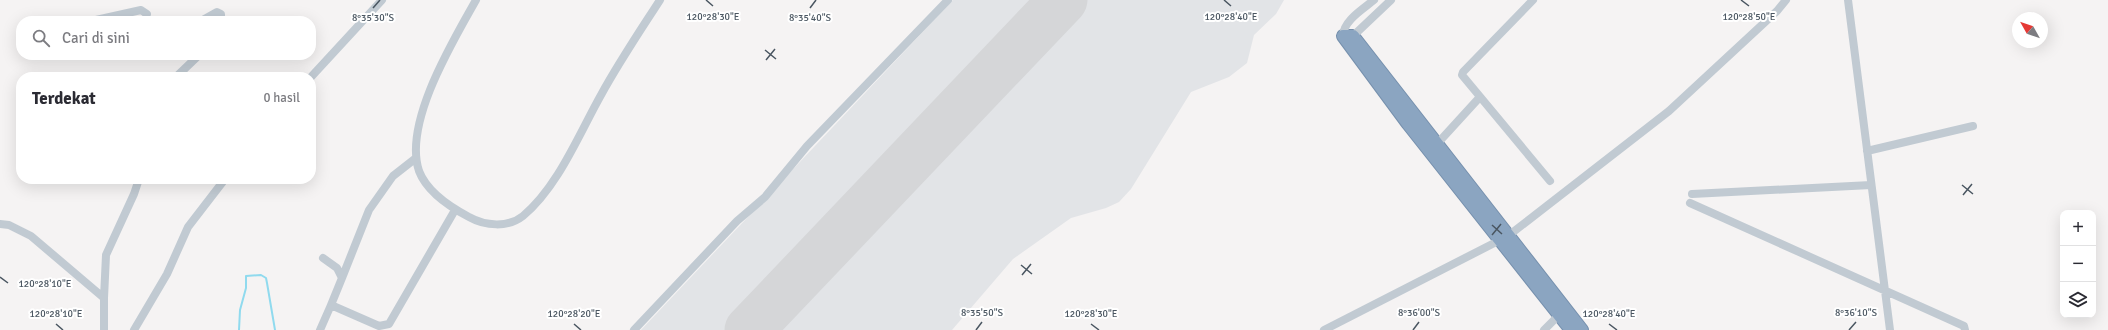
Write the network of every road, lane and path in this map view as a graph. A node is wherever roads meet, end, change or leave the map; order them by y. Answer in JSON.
{"nodes":[{"id":1,"x":382,"y":0,"type":"edge"},
{"id":2,"x":476,"y":0,"type":"edge"},
{"id":3,"x":660,"y":0,"type":"edge"},
{"id":4,"x":948,"y":0,"type":"edge"},
{"id":5,"x":1374,"y":0,"type":"edge"},
{"id":6,"x":1390,"y":0,"type":"edge"},
{"id":7,"x":1533,"y":0,"type":"edge"},
{"id":8,"x":1786,"y":0,"type":"edge"},
{"id":9,"x":1848,"y":0,"type":"edge"},
{"id":10,"x":114,"y":16,"type":"edge"},
{"id":11,"x":146,"y":16,"type":"edge"},
{"id":12,"x":210,"y":16,"type":"edge"},
{"id":13,"x":221,"y":16,"type":"edge"},
{"id":14,"x":1348,"y":36,"type":"junction"},
{"id":15,"x":194,"y":60,"type":"edge"},
{"id":16,"x":181,"y":72,"type":"edge"},
{"id":17,"x":316,"y":72,"type":"edge"},
{"id":18,"x":1479,"y":98,"type":"junction"},
{"id":19,"x":1974,"y":126,"type":"dead end"},
{"id":20,"x":1437,"y":144,"type":"junction"},
{"id":21,"x":1867,"y":151,"type":"junction"},
{"id":22,"x":416,"y":158,"type":"junction"},
{"id":23,"x":1550,"y":181,"type":"dead end"},
{"id":24,"x":137,"y":184,"type":"edge"},
{"id":25,"x":221,"y":184,"type":"edge"},
{"id":26,"x":1871,"y":185,"type":"junction"},
{"id":27,"x":1465,"y":188,"type":"junction"},
{"id":28,"x":1692,"y":194,"type":"dead end"},
{"id":29,"x":1690,"y":203,"type":"dead end"},
{"id":30,"x":455,"y":210,"type":"junction"},
{"id":31,"x":0,"y":224,"type":"edge"},
{"id":32,"x":1504,"y":239,"type":"junction"},
{"id":33,"x":323,"y":258,"type":"dead end"},
{"id":34,"x":342,"y":278,"type":"junction"},
{"id":35,"x":1885,"y":292,"type":"junction"},
{"id":36,"x":104,"y":298,"type":"junction"},
{"id":37,"x":332,"y":305,"type":"junction"},
{"id":38,"x":1562,"y":311,"type":"junction"},
{"id":39,"x":104,"y":330,"type":"edge"},
{"id":40,"x":134,"y":330,"type":"edge"},
{"id":41,"x":320,"y":330,"type":"edge"},
{"id":42,"x":634,"y":330,"type":"edge"},
{"id":43,"x":1324,"y":330,"type":"edge"},
{"id":44,"x":1544,"y":330,"type":"edge"},
{"id":45,"x":1571,"y":330,"type":"edge"},
{"id":46,"x":1582,"y":330,"type":"edge"},
{"id":47,"x":1890,"y":330,"type":"edge"},
{"id":48,"x":1965,"y":330,"type":"edge"}],
"edges":[{"from":1,"to":17,"type":"street"},
{"from":2,"to":22,"type":"street"},
{"from":3,"to":30,"type":"street"},
{"from":4,"to":42,"type":"street"},
{"from":5,"to":14,"type":"street"},
{"from":6,"to":14,"type":"street"},
{"from":7,"to":18,"type":"street"},
{"from":8,"to":32,"type":"street"},
{"from":9,"to":21,"type":"street"},
{"from":10,"to":11,"type":"street"},
{"from":12,"to":13,"type":"street"},
{"from":14,"to":20,"type":"highway"},
{"from":14,"to":27,"type":"highway"},
{"from":15,"to":16,"type":"street"},
{"from":18,"to":20,"type":"street"},
{"from":18,"to":23,"type":"street"},
{"from":19,"to":21,"type":"street"},
{"from":20,"to":27,"type":"highway"},
{"from":21,"to":26,"type":"street"},
{"from":22,"to":30,"type":"street"},
{"from":22,"to":34,"type":"street"},
{"from":24,"to":36,"type":"street"},
{"from":25,"to":40,"type":"street"},
{"from":26,"to":28,"type":"street"},
{"from":26,"to":35,"type":"street"},
{"from":27,"to":32,"type":"highway"},
{"from":29,"to":35,"type":"street"},
{"from":30,"to":37,"type":"street"},
{"from":31,"to":36,"type":"street"},
{"from":32,"to":38,"type":"highway"},
{"from":32,"to":43,"type":"street"},
{"from":33,"to":34,"type":"street"},
{"from":34,"to":37,"type":"street"},
{"from":35,"to":47,"type":"street"},
{"from":35,"to":48,"type":"street"},
{"from":36,"to":39,"type":"street"},
{"from":37,"to":41,"type":"street"},
{"from":38,"to":44,"type":"street"},
{"from":38,"to":45,"type":"highway"},
{"from":38,"to":46,"type":"highway"}]}
